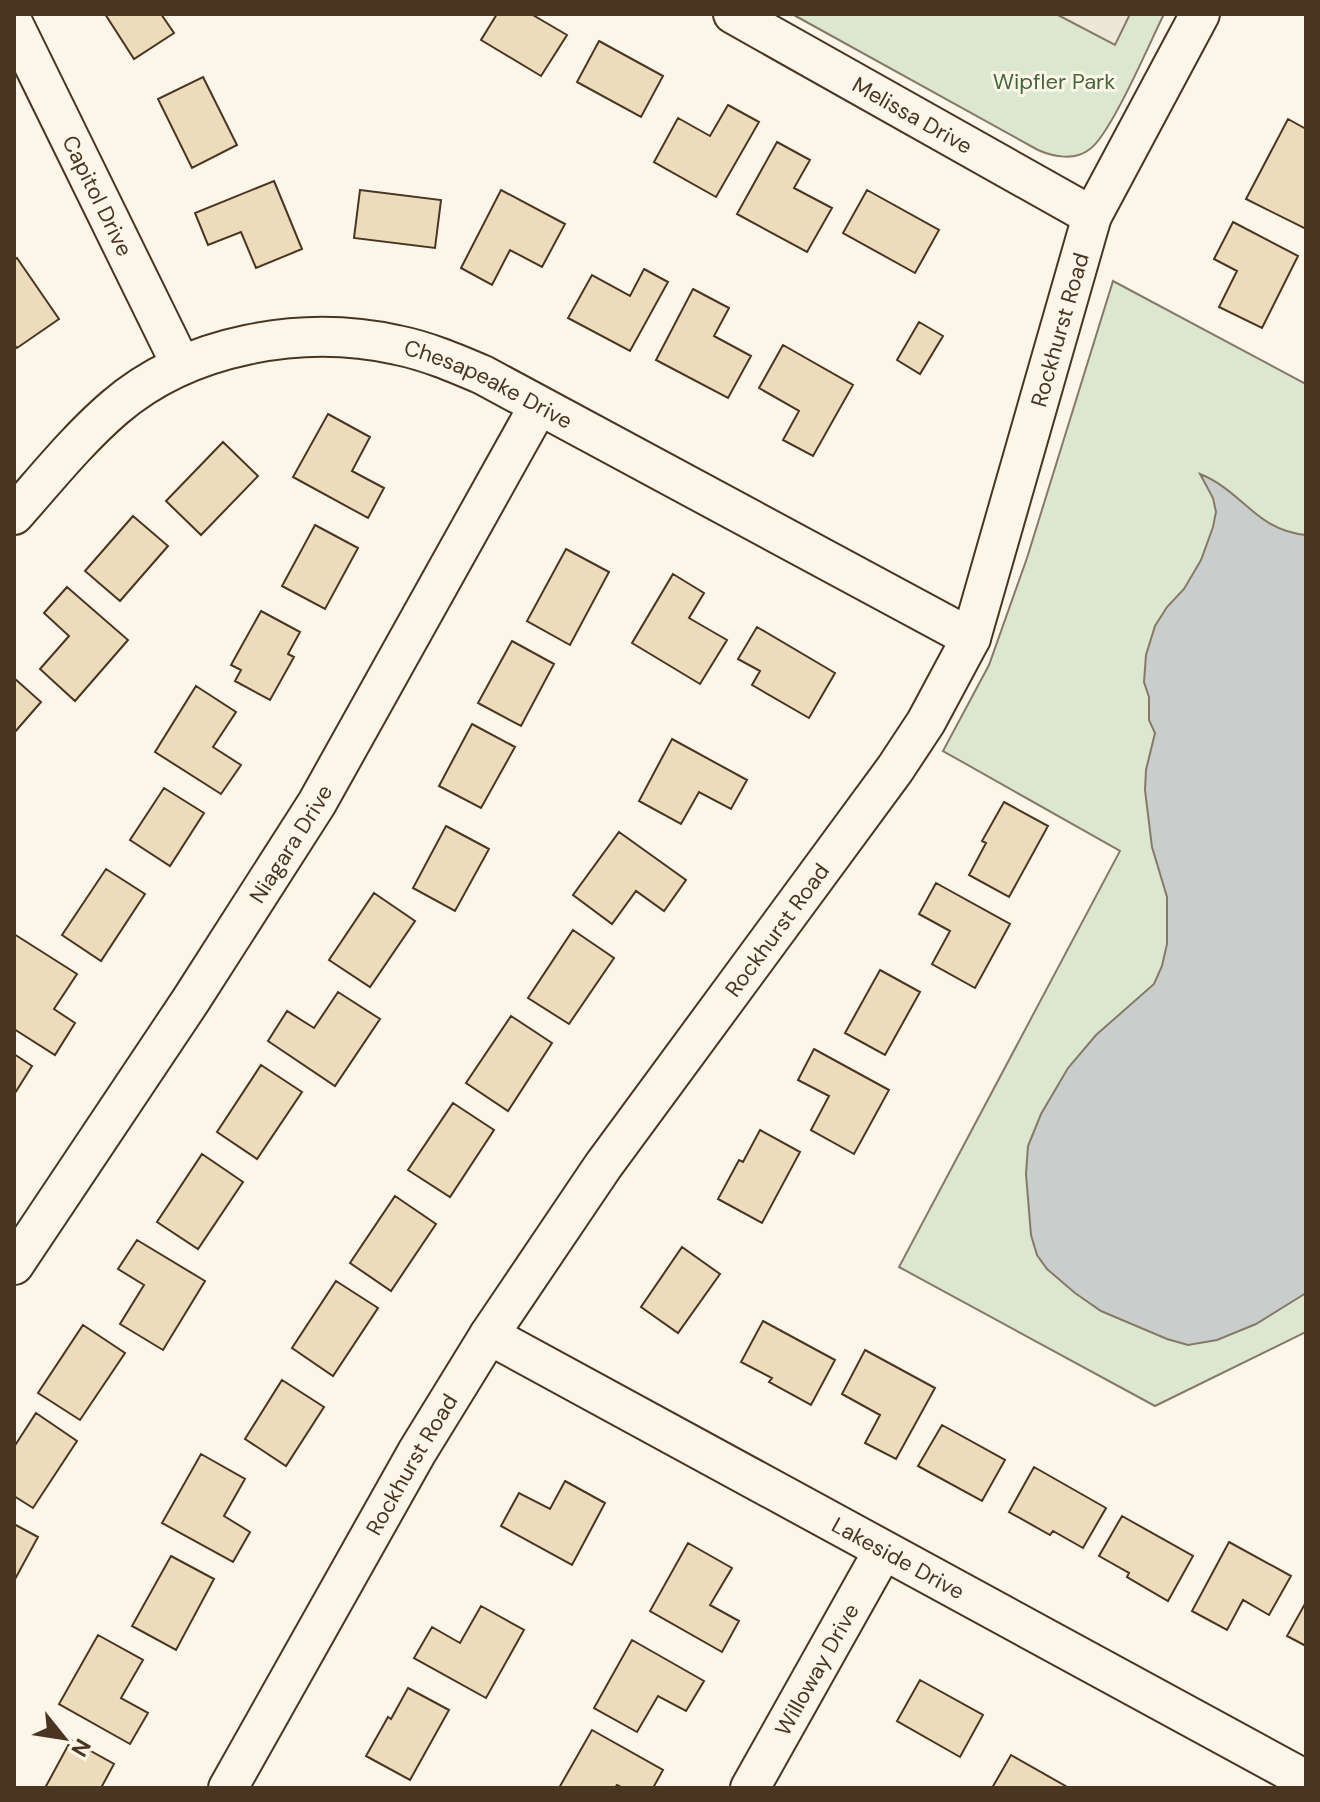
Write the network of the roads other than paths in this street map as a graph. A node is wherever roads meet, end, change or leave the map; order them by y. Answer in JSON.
{"nodes":[{"id":1,"x":733,"y":14,"type":"edge"},
{"id":2,"x":1200,"y":14,"type":"edge"},
{"id":3,"x":14,"y":25,"type":"edge"},
{"id":4,"x":1092,"y":216,"type":"junction"},
{"id":5,"x":181,"y":365,"type":"junction"},
{"id":6,"x":538,"y":407,"type":"junction"},
{"id":7,"x":14,"y":515,"type":"edge"},
{"id":8,"x":971,"y":638,"type":"junction"},
{"id":9,"x":14,"y":1265,"type":"edge"},
{"id":10,"x":489,"y":1335,"type":"junction"},
{"id":11,"x":883,"y":1551,"type":"junction"},
{"id":12,"x":1306,"y":1780,"type":"edge"},
{"id":13,"x":228,"y":1788,"type":"edge"},
{"id":14,"x":750,"y":1788,"type":"edge"}],
"edges":[{"from":1,"to":4,"type":"street","name":"Melissa Drive"},
{"from":2,"to":4,"type":"street","name":"Rockhurst Road"},
{"from":3,"to":5,"type":"street","name":"Capitol Drive"},
{"from":4,"to":8,"type":"street","name":"Rockhurst Road"},
{"from":5,"to":6,"type":"street","name":"Chesapeake Drive"},
{"from":5,"to":7,"type":"street","name":"Chesapeake Drive"},
{"from":6,"to":8,"type":"street","name":"Chesapeake Drive"},
{"from":6,"to":9,"type":"street","name":"Niagara Drive"},
{"from":8,"to":10,"type":"street","name":"Rockhurst Road"},
{"from":10,"to":11,"type":"street","name":"Lakeside Drive"},
{"from":10,"to":13,"type":"street","name":"Rockhurst Road"},
{"from":11,"to":12,"type":"street","name":"Lakeside Drive"},
{"from":11,"to":14,"type":"street","name":"Willoway Drive"}]}
